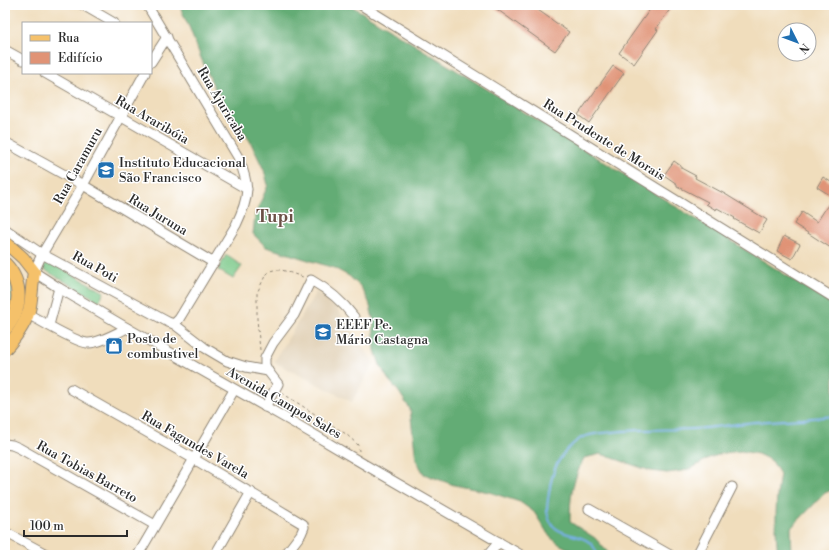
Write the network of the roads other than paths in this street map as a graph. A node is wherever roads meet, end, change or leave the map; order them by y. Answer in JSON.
{"nodes":[{"id":1,"x":83,"y":5,"type":"edge"},
{"id":2,"x":147,"y":5,"type":"edge"},
{"id":3,"x":361,"y":5,"type":"edge"},
{"id":4,"x":112,"y":22,"type":"edge"},
{"id":5,"x":167,"y":37,"type":"junction"},
{"id":6,"x":155,"y":47,"type":"edge"},
{"id":7,"x":5,"y":50,"type":"edge"},
{"id":8,"x":152,"y":58,"type":"edge"},
{"id":9,"x":22,"y":59,"type":"edge"},
{"id":10,"x":47,"y":74,"type":"edge"},
{"id":11,"x":144,"y":74,"type":"edge"},
{"id":12,"x":120,"y":117,"type":"junction"},
{"id":13,"x":5,"y":142,"type":"edge"},
{"id":14,"x":83,"y":185,"type":"junction"},
{"id":15,"x":247,"y":189,"type":"junction"},
{"id":16,"x":5,"y":229,"type":"edge"},
{"id":17,"x":5,"y":242,"type":"edge"},
{"id":18,"x":42,"y":254,"type":"junction"},
{"id":19,"x":214,"y":263,"type":"junction"},
{"id":20,"x":5,"y":264,"type":"edge"},
{"id":21,"x":34,"y":272,"type":"junction"},
{"id":22,"x":59,"y":288,"type":"junction"},
{"id":23,"x":834,"y":298,"type":"edge"},
{"id":24,"x":28,"y":314,"type":"junction"},
{"id":25,"x":354,"y":317,"type":"dead end"},
{"id":26,"x":174,"y":324,"type":"junction"},
{"id":27,"x":49,"y":325,"type":"junction"},
{"id":28,"x":127,"y":328,"type":"junction"},
{"id":29,"x":5,"y":329,"type":"edge"},
{"id":30,"x":5,"y":349,"type":"edge"},
{"id":31,"x":268,"y":371,"type":"junction"},
{"id":32,"x":71,"y":389,"type":"dead end"},
{"id":33,"x":234,"y":390,"type":"junction"},
{"id":34,"x":265,"y":407,"type":"junction"},
{"id":35,"x":5,"y":444,"type":"edge"},
{"id":36,"x":194,"y":459,"type":"junction"},
{"id":37,"x":732,"y":487,"type":"dead end"},
{"id":38,"x":251,"y":492,"type":"junction"},
{"id":39,"x":589,"y":509,"type":"dead end"},
{"id":40,"x":155,"y":525,"type":"junction"},
{"id":41,"x":5,"y":532,"type":"edge"},
{"id":42,"x":499,"y":542,"type":"junction"},
{"id":43,"x":48,"y":555,"type":"edge"},
{"id":44,"x":138,"y":555,"type":"edge"},
{"id":45,"x":215,"y":555,"type":"edge"},
{"id":46,"x":285,"y":555,"type":"edge"},
{"id":47,"x":488,"y":555,"type":"edge"},
{"id":48,"x":521,"y":555,"type":"edge"},
{"id":49,"x":670,"y":555,"type":"edge"},
{"id":50,"x":697,"y":555,"type":"edge"}],
"edges":[{"from":1,"to":4,"type":"street"},
{"from":2,"to":5,"type":"street","name":"Rua Ajuricaba"},
{"from":3,"to":23,"type":"street","name":"Rua Prudente de Morais"},
{"from":5,"to":6,"type":"street"},
{"from":5,"to":15,"type":"street","name":"Rua Ajuricaba"},
{"from":6,"to":8,"type":"street"},
{"from":7,"to":9,"type":"street"},
{"from":10,"to":12,"type":"street","name":"Rua Araribóia"},
{"from":11,"to":12,"type":"street","name":"Rua Caramuru"},
{"from":12,"to":14,"type":"street","name":"Rua Caramuru"},
{"from":12,"to":15,"type":"street","name":"Rua Araribóia"},
{"from":13,"to":14,"type":"street","name":"Rua Juruna"},
{"from":14,"to":18,"type":"street","name":"Rua Caramuru"},
{"from":14,"to":19,"type":"street","name":"Rua Juruna"},
{"from":15,"to":19,"type":"street","name":"Rua Ajuricaba"},
{"from":16,"to":18,"type":"street","name":"Rua Poti"},
{"from":17,"to":21,"type":"main road"},
{"from":18,"to":21,"type":"street","name":"Rua Caramuru"},
{"from":18,"to":26,"type":"street","name":"Rua Poti"},
{"from":19,"to":26,"type":"street","name":"Rua Ajuricaba"},
{"from":20,"to":29,"type":"highway"},
{"from":21,"to":22,"type":"street","name":"Avenida Campos Sales"},
{"from":21,"to":24,"type":"main road"},
{"from":22,"to":27,"type":"street"},
{"from":22,"to":28,"type":"street","name":"Avenida Campos Sales"},
{"from":24,"to":27,"type":"street"},
{"from":24,"to":30,"type":"main road"},
{"from":25,"to":31,"type":"street"},
{"from":26,"to":31,"type":"street","name":"Rua Poti"},
{"from":27,"to":28,"type":"street"},
{"from":28,"to":33,"type":"street","name":"Avenida Campos Sales"},
{"from":31,"to":34,"type":"street"},
{"from":32,"to":36,"type":"street","name":"Rua Fagundes Varela"},
{"from":33,"to":34,"type":"street","name":"Avenida Campos Sales"},
{"from":33,"to":36,"type":"street"},
{"from":34,"to":42,"type":"street","name":"Avenida Campos Sales"},
{"from":35,"to":40,"type":"street","name":"Rua Tobias Barreto"},
{"from":36,"to":38,"type":"street","name":"Rua Fagundes Varela"},
{"from":36,"to":40,"type":"street"},
{"from":37,"to":50,"type":"street"},
{"from":38,"to":45,"type":"street"},
{"from":38,"to":46,"type":"street","name":"Rua Fagundes Varela"},
{"from":39,"to":49,"type":"street"},
{"from":40,"to":44,"type":"street"},
{"from":41,"to":43,"type":"street"},
{"from":42,"to":47,"type":"street"},
{"from":42,"to":48,"type":"street","name":"Avenida Campos Sales"}]}
